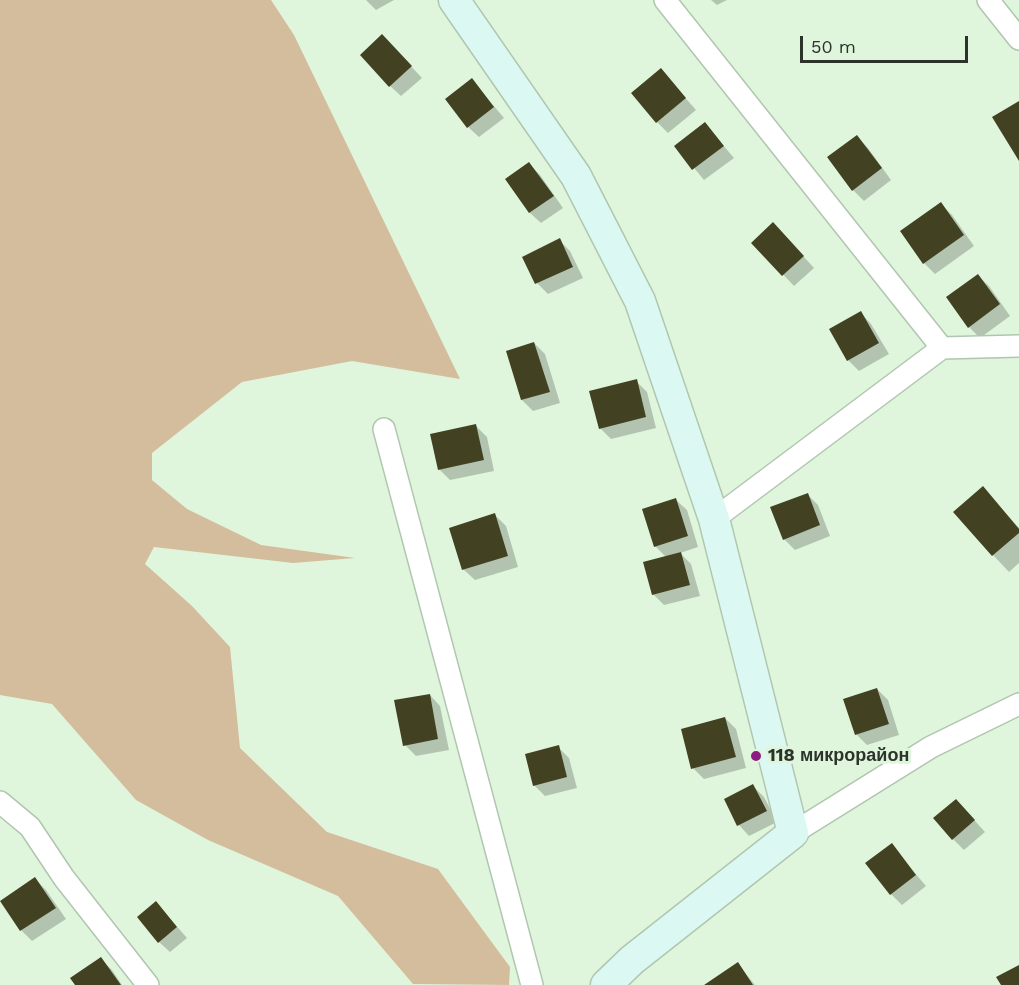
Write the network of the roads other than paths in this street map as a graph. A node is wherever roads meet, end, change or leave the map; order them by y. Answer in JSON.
{"nodes":[{"id":1,"x":454,"y":0,"type":"edge"},
{"id":2,"x":665,"y":0,"type":"edge"},
{"id":3,"x":988,"y":0,"type":"edge"},
{"id":4,"x":1019,"y":39,"type":"edge"},
{"id":5,"x":1019,"y":346,"type":"edge"},
{"id":6,"x":942,"y":348,"type":"junction"},
{"id":7,"x":384,"y":429,"type":"dead end"},
{"id":8,"x":714,"y":519,"type":"junction"},
{"id":9,"x":1019,"y":704,"type":"edge"},
{"id":10,"x":0,"y":802,"type":"edge"},
{"id":11,"x":793,"y":833,"type":"junction"},
{"id":12,"x":148,"y":985,"type":"edge"},
{"id":13,"x":532,"y":985,"type":"edge"},
{"id":14,"x":606,"y":985,"type":"edge"}],
"edges":[{"from":1,"to":8,"type":"street"},
{"from":2,"to":6,"type":"street"},
{"from":3,"to":4,"type":"street"},
{"from":5,"to":6,"type":"street"},
{"from":6,"to":8,"type":"street"},
{"from":7,"to":13,"type":"street"},
{"from":8,"to":11,"type":"street"},
{"from":9,"to":11,"type":"street"},
{"from":10,"to":12,"type":"street"},
{"from":11,"to":14,"type":"street"}]}
